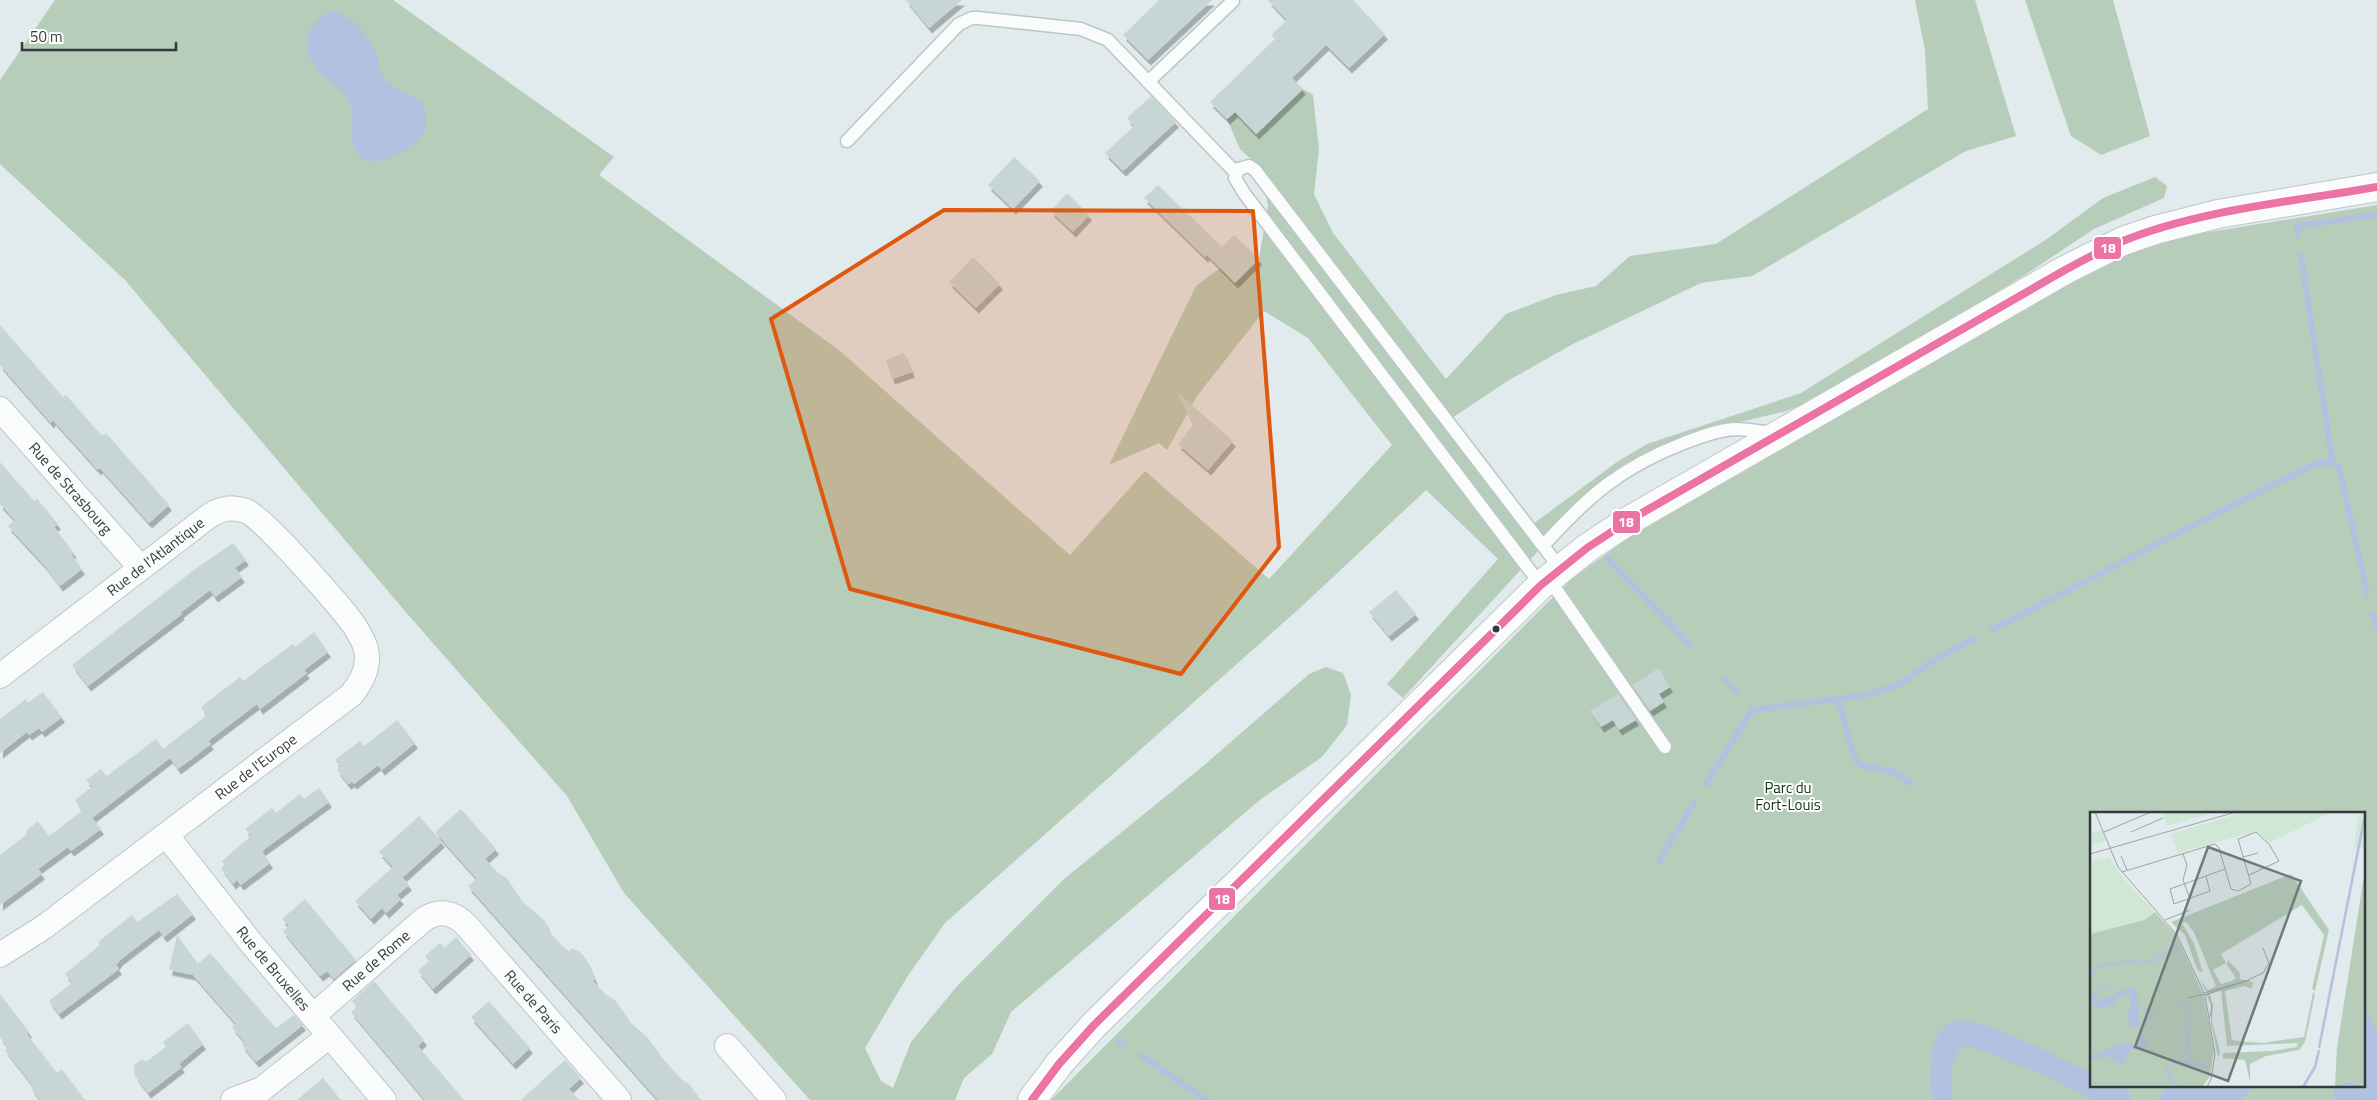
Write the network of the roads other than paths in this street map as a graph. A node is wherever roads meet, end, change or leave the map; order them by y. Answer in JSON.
{"nodes":[{"id":1,"x":1233,"y":1,"type":"edge"},
{"id":2,"x":1148,"y":82,"type":"junction"},
{"id":3,"x":847,"y":141,"type":"dead end"},
{"id":4,"x":1236,"y":173,"type":"junction"},
{"id":5,"x":2377,"y":187,"type":"edge"},
{"id":6,"x":0,"y":409,"type":"edge"},
{"id":7,"x":1781,"y":433,"type":"junction"},
{"id":8,"x":1543,"y":546,"type":"junction"},
{"id":9,"x":141,"y":568,"type":"junction"},
{"id":10,"x":309,"y":574,"type":"joint"},
{"id":11,"x":1550,"y":577,"type":"junction"},
{"id":12,"x":0,"y":676,"type":"edge"},
{"id":13,"x":1666,"y":746,"type":"dead end"},
{"id":14,"x":166,"y":836,"type":"junction"},
{"id":15,"x":442,"y":912,"type":"joint"},
{"id":16,"x":44,"y":927,"type":"junction"},
{"id":17,"x":0,"y":955,"type":"edge"},
{"id":18,"x":0,"y":968,"type":"edge"},
{"id":19,"x":313,"y":1016,"type":"junction"},
{"id":20,"x":329,"y":1036,"type":"junction"},
{"id":21,"x":727,"y":1046,"type":"dead end"},
{"id":22,"x":616,"y":1099,"type":"edge"},
{"id":23,"x":232,"y":1100,"type":"edge"},
{"id":24,"x":384,"y":1100,"type":"edge"},
{"id":25,"x":774,"y":1100,"type":"edge"},
{"id":26,"x":1032,"y":1100,"type":"edge"}],
"edges":[{"from":1,"to":2,"type":"lane"},
{"from":2,"to":3,"type":"lane"},
{"from":2,"to":4,"type":"lane"},
{"from":4,"to":8,"type":"lane"},
{"from":4,"to":11,"type":"lane"},
{"from":5,"to":7,"type":"street"},
{"from":6,"to":9,"type":"street","name":"Rue de Strasbourg"},
{"from":7,"to":8,"type":"lane"},
{"from":7,"to":11,"type":"street"},
{"from":8,"to":11,"type":"lane"},
{"from":9,"to":10,"type":"street","name":"Rue de l'Atlantique"},
{"from":9,"to":12,"type":"street","name":"Rue de l'Atlantique"},
{"from":10,"to":14,"type":"street","name":"Rue de l'Europe"},
{"from":11,"to":13,"type":"lane"},
{"from":11,"to":26,"type":"street"},
{"from":14,"to":16,"type":"street","name":"Rue de l'Europe"},
{"from":14,"to":19,"type":"street","name":"Rue de Bruxelles"},
{"from":15,"to":19,"type":"street","name":"Rue de Rome"},
{"from":15,"to":22,"type":"street","name":"Rue de Paris"},
{"from":16,"to":17,"type":"street","name":"Rue de l'Europe"},
{"from":16,"to":18,"type":"street","name":"Rue de l'Europe"},
{"from":19,"to":20,"type":"street","name":"Rue de Bruxelles"},
{"from":20,"to":23,"type":"street"},
{"from":20,"to":24,"type":"street","name":"Rue de Bruxelles"},
{"from":21,"to":25,"type":"street"}]}
